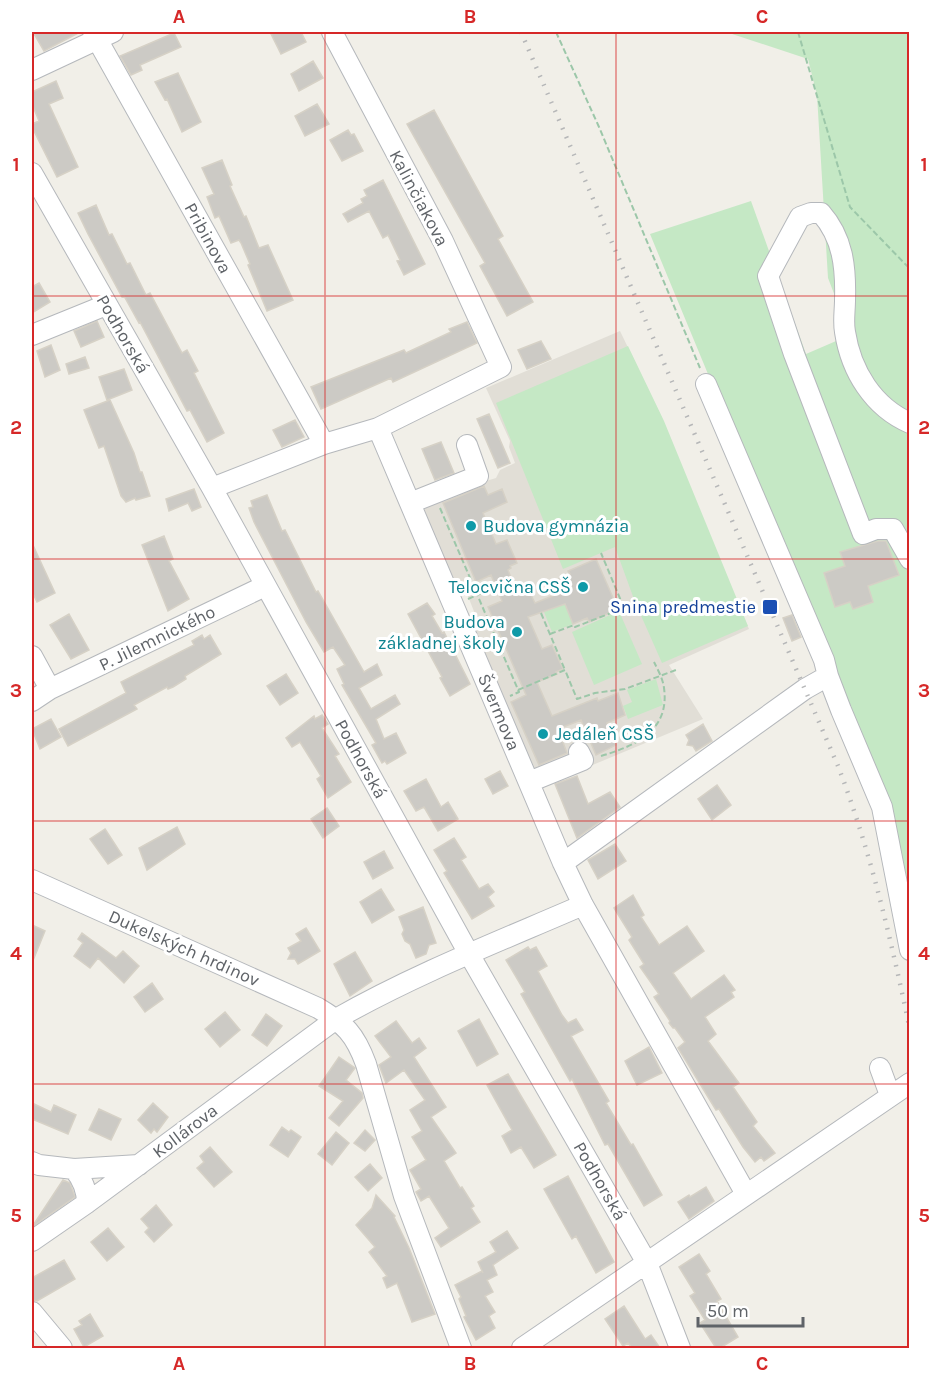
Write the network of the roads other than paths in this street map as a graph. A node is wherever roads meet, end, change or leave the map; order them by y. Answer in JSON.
{"nodes":[{"id":1,"x":332,"y":32,"type":"edge"},
{"id":2,"x":101,"y":34,"type":"edge"},
{"id":3,"x":32,"y":70,"type":"edge"},
{"id":4,"x":32,"y":173,"type":"edge"},
{"id":5,"x":106,"y":305,"type":"junction"},
{"id":6,"x":32,"y":335,"type":"edge"},
{"id":7,"x":706,"y":384,"type":"road end"},
{"id":8,"x":909,"y":423,"type":"edge"},
{"id":9,"x":378,"y":428,"type":"junction"},
{"id":10,"x":324,"y":444,"type":"junction"},
{"id":11,"x":467,"y":445,"type":"dead end"},
{"id":12,"x":212,"y":488,"type":"junction"},
{"id":13,"x":410,"y":503,"type":"junction"},
{"id":14,"x":909,"y":559,"type":"edge"},
{"id":15,"x":265,"y":586,"type":"junction"},
{"id":16,"x":32,"y":656,"type":"edge"},
{"id":17,"x":828,"y":676,"type":"junction"},
{"id":18,"x":50,"y":689,"type":"junction"},
{"id":19,"x":32,"y":701,"type":"edge"},
{"id":20,"x":579,"y":752,"type":"dead end"},
{"id":21,"x":529,"y":782,"type":"junction"},
{"id":22,"x":563,"y":863,"type":"junction"},
{"id":23,"x":32,"y":880,"type":"edge"},
{"id":24,"x":583,"y":905,"type":"junction"},
{"id":25,"x":909,"y":950,"type":"edge"},
{"id":26,"x":469,"y":954,"type":"junction"},
{"id":27,"x":336,"y":1019,"type":"junction"},
{"id":28,"x":880,"y":1068,"type":"dead end"},
{"id":29,"x":909,"y":1083,"type":"edge"},
{"id":30,"x":890,"y":1095,"type":"junction"},
{"id":31,"x":32,"y":1162,"type":"edge"},
{"id":32,"x":139,"y":1165,"type":"junction"},
{"id":33,"x":74,"y":1169,"type":"junction"},
{"id":34,"x":746,"y":1194,"type":"junction"},
{"id":35,"x":87,"y":1203,"type":"junction"},
{"id":36,"x":32,"y":1241,"type":"edge"},
{"id":37,"x":647,"y":1263,"type":"junction"},
{"id":38,"x":32,"y":1312,"type":"edge"},
{"id":39,"x":63,"y":1348,"type":"edge"},
{"id":40,"x":461,"y":1348,"type":"edge"},
{"id":41,"x":522,"y":1348,"type":"edge"},
{"id":42,"x":680,"y":1348,"type":"edge"}],
"edges":[{"from":1,"to":9,"type":"street","name":"Kalinčiakova"},
{"from":2,"to":3,"type":"street"},
{"from":2,"to":10,"type":"street","name":"Pribinova"},
{"from":4,"to":5,"type":"street","name":"Podhorská"},
{"from":5,"to":6,"type":"street"},
{"from":5,"to":12,"type":"street","name":"Podhorská"},
{"from":7,"to":17,"type":"street"},
{"from":8,"to":14,"type":"street"},
{"from":9,"to":10,"type":"street"},
{"from":9,"to":13,"type":"street","name":"Švermova"},
{"from":10,"to":12,"type":"street"},
{"from":11,"to":13,"type":"street"},
{"from":12,"to":15,"type":"street","name":"Podhorská"},
{"from":13,"to":21,"type":"street","name":"Švermova"},
{"from":15,"to":18,"type":"street","name":"P. Jilemnického"},
{"from":15,"to":26,"type":"street","name":"Podhorská"},
{"from":16,"to":18,"type":"street"},
{"from":17,"to":22,"type":"street"},
{"from":17,"to":25,"type":"street"},
{"from":18,"to":19,"type":"street","name":"P. Jilemnického"},
{"from":20,"to":21,"type":"street"},
{"from":21,"to":22,"type":"street","name":"Švermova"},
{"from":22,"to":24,"type":"street","name":"Švermova"},
{"from":23,"to":27,"type":"street","name":"Dukelských hrdinov"},
{"from":24,"to":26,"type":"street","name":"Kollárova"},
{"from":24,"to":34,"type":"street","name":"Švermova"},
{"from":26,"to":27,"type":"street","name":"Kollárova"},
{"from":26,"to":37,"type":"street","name":"Podhorská"},
{"from":27,"to":32,"type":"street","name":"Kollárova"},
{"from":27,"to":40,"type":"street"},
{"from":28,"to":30,"type":"street"},
{"from":29,"to":30,"type":"street"},
{"from":30,"to":34,"type":"street"},
{"from":31,"to":33,"type":"street"},
{"from":32,"to":33,"type":"street"},
{"from":32,"to":35,"type":"street","name":"Kollárova"},
{"from":33,"to":35,"type":"street"},
{"from":34,"to":37,"type":"street"},
{"from":35,"to":36,"type":"street","name":"Kollárova"},
{"from":37,"to":41,"type":"street"},
{"from":37,"to":42,"type":"street","name":"Podhorská"},
{"from":38,"to":39,"type":"street"}]}
